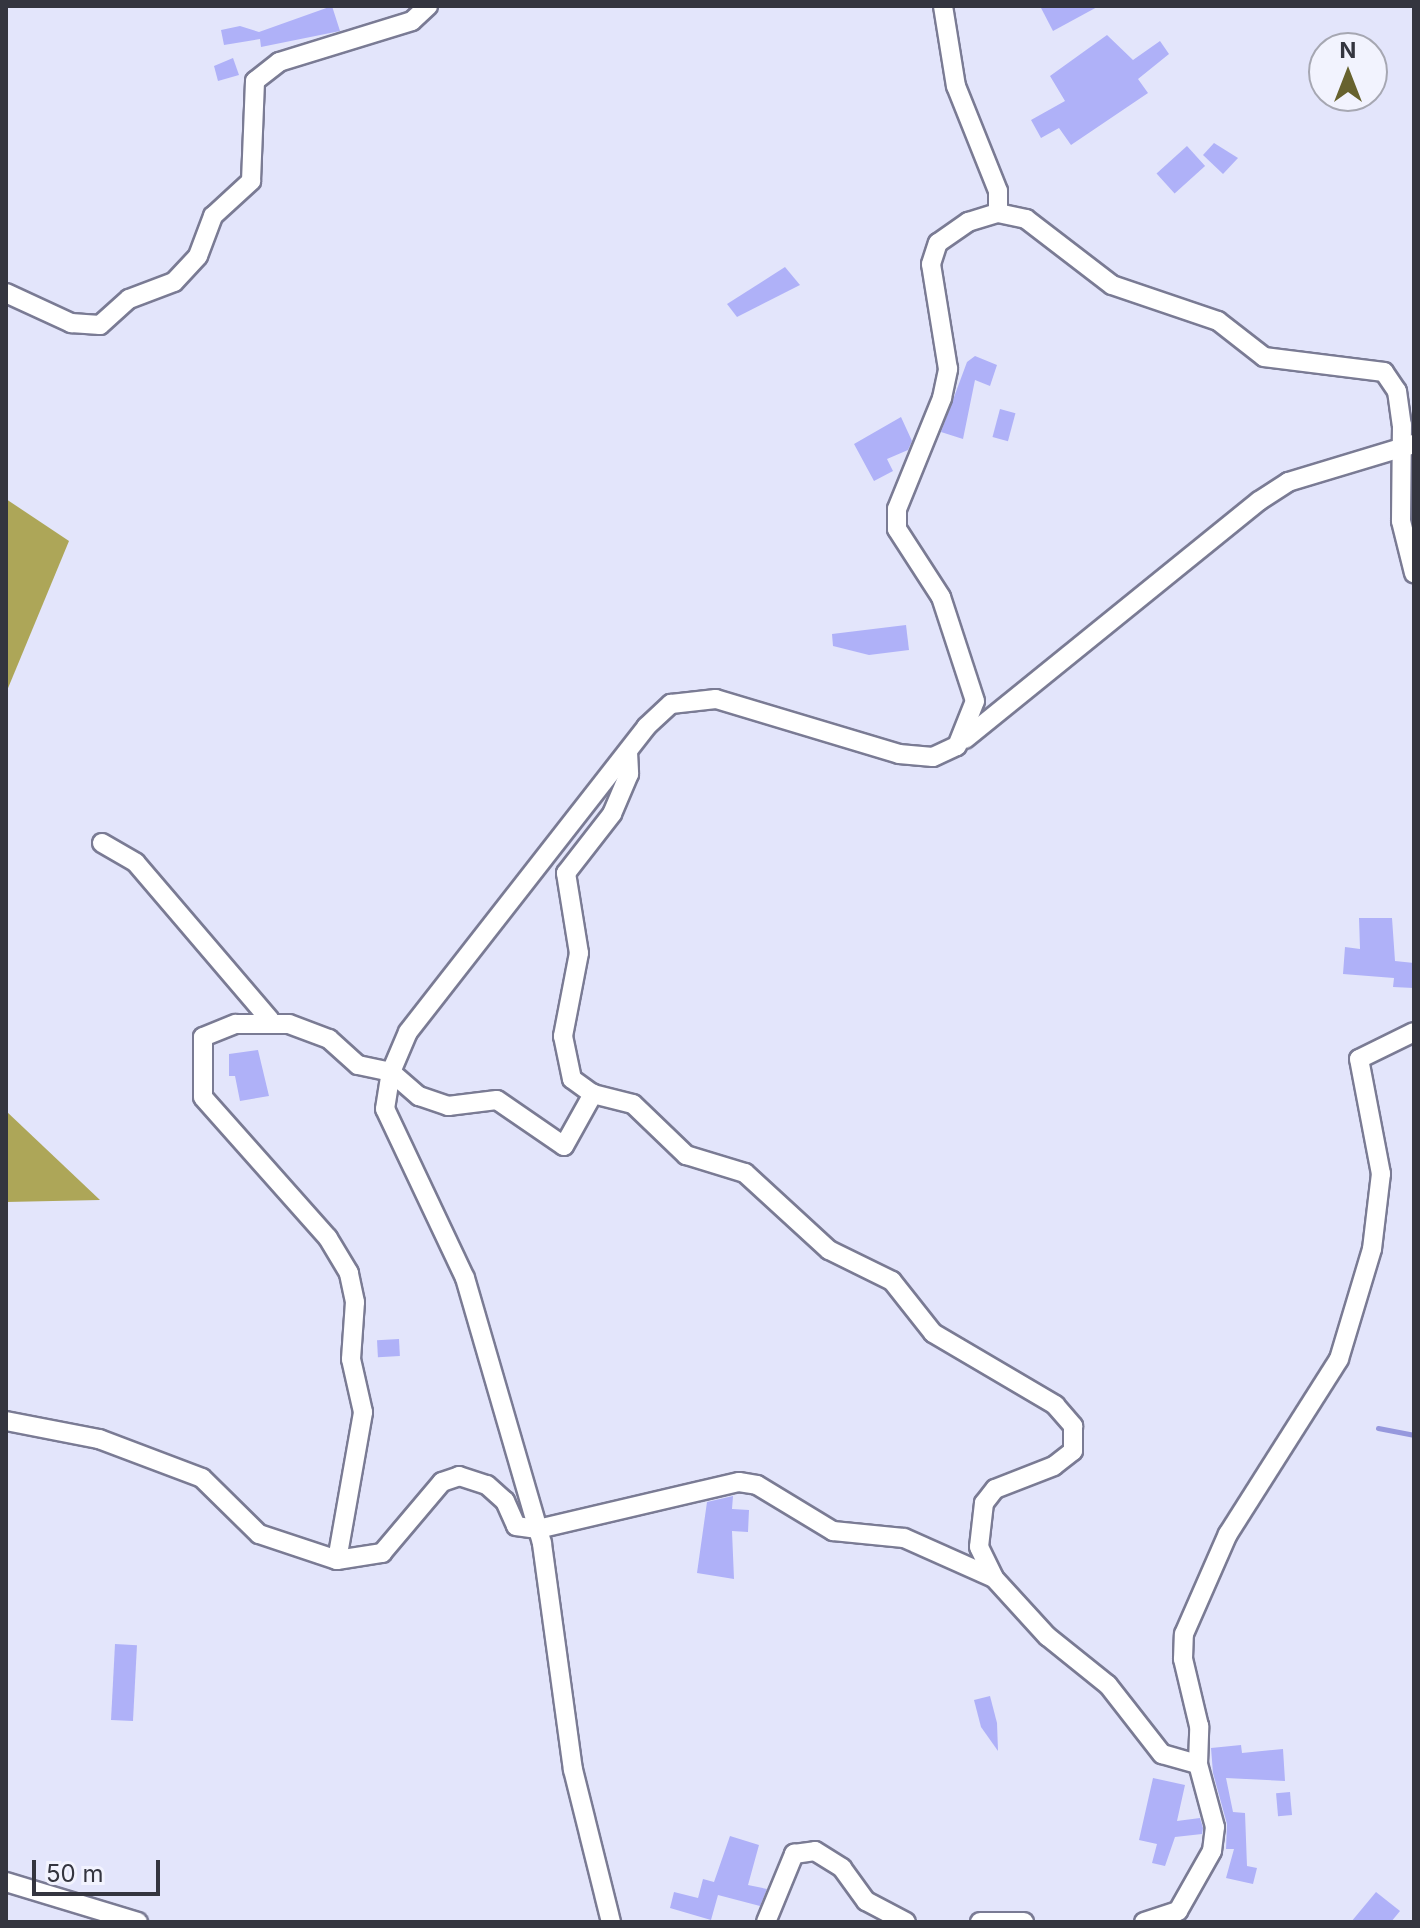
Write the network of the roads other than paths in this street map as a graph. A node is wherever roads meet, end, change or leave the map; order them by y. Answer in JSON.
{"nodes":[{"id":1,"x":428,"y":6,"type":"edge"},
{"id":2,"x":943,"y":6,"type":"edge"},
{"id":3,"x":998,"y":213,"type":"junction"},
{"id":4,"x":6,"y":293,"type":"edge"},
{"id":5,"x":1407,"y":448,"type":"edge"},
{"id":6,"x":1414,"y":573,"type":"edge"},
{"id":7,"x":957,"y":746,"type":"junction"},
{"id":8,"x":628,"y":752,"type":"junction"},
{"id":9,"x":102,"y":843,"type":"dead end"},
{"id":10,"x":270,"y":1020,"type":"junction"},
{"id":11,"x":1414,"y":1032,"type":"edge"},
{"id":12,"x":391,"y":1072,"type":"junction"},
{"id":13,"x":593,"y":1094,"type":"junction"},
{"id":14,"x":6,"y":1421,"type":"edge"},
{"id":15,"x":538,"y":1529,"type":"junction"},
{"id":16,"x":337,"y":1560,"type":"junction"},
{"id":17,"x":994,"y":1578,"type":"junction"},
{"id":18,"x":1198,"y":1764,"type":"junction"},
{"id":19,"x":6,"y":1882,"type":"edge"},
{"id":20,"x":1179,"y":1916,"type":"edge"},
{"id":21,"x":138,"y":1922,"type":"edge"},
{"id":22,"x":611,"y":1922,"type":"edge"},
{"id":23,"x":766,"y":1922,"type":"edge"},
{"id":24,"x":906,"y":1922,"type":"edge"},
{"id":25,"x":980,"y":1922,"type":"edge"},
{"id":26,"x":1024,"y":1922,"type":"edge"},
{"id":27,"x":1144,"y":1922,"type":"edge"}],
"edges":[{"from":1,"to":4,"type":"street"},
{"from":2,"to":3,"type":"street"},
{"from":3,"to":5,"type":"street"},
{"from":3,"to":7,"type":"street"},
{"from":5,"to":6,"type":"street"},
{"from":5,"to":7,"type":"street"},
{"from":7,"to":8,"type":"street"},
{"from":8,"to":12,"type":"street"},
{"from":8,"to":13,"type":"street"},
{"from":9,"to":10,"type":"street"},
{"from":10,"to":12,"type":"street"},
{"from":10,"to":16,"type":"street"},
{"from":11,"to":18,"type":"street"},
{"from":12,"to":13,"type":"street"},
{"from":12,"to":15,"type":"street"},
{"from":13,"to":17,"type":"street"},
{"from":14,"to":16,"type":"street"},
{"from":15,"to":16,"type":"street"},
{"from":15,"to":17,"type":"street"},
{"from":15,"to":22,"type":"street"},
{"from":17,"to":18,"type":"street"},
{"from":18,"to":20,"type":"street"},
{"from":19,"to":21,"type":"street"},
{"from":20,"to":27,"type":"street"},
{"from":23,"to":24,"type":"street"},
{"from":25,"to":26,"type":"street"}]}
